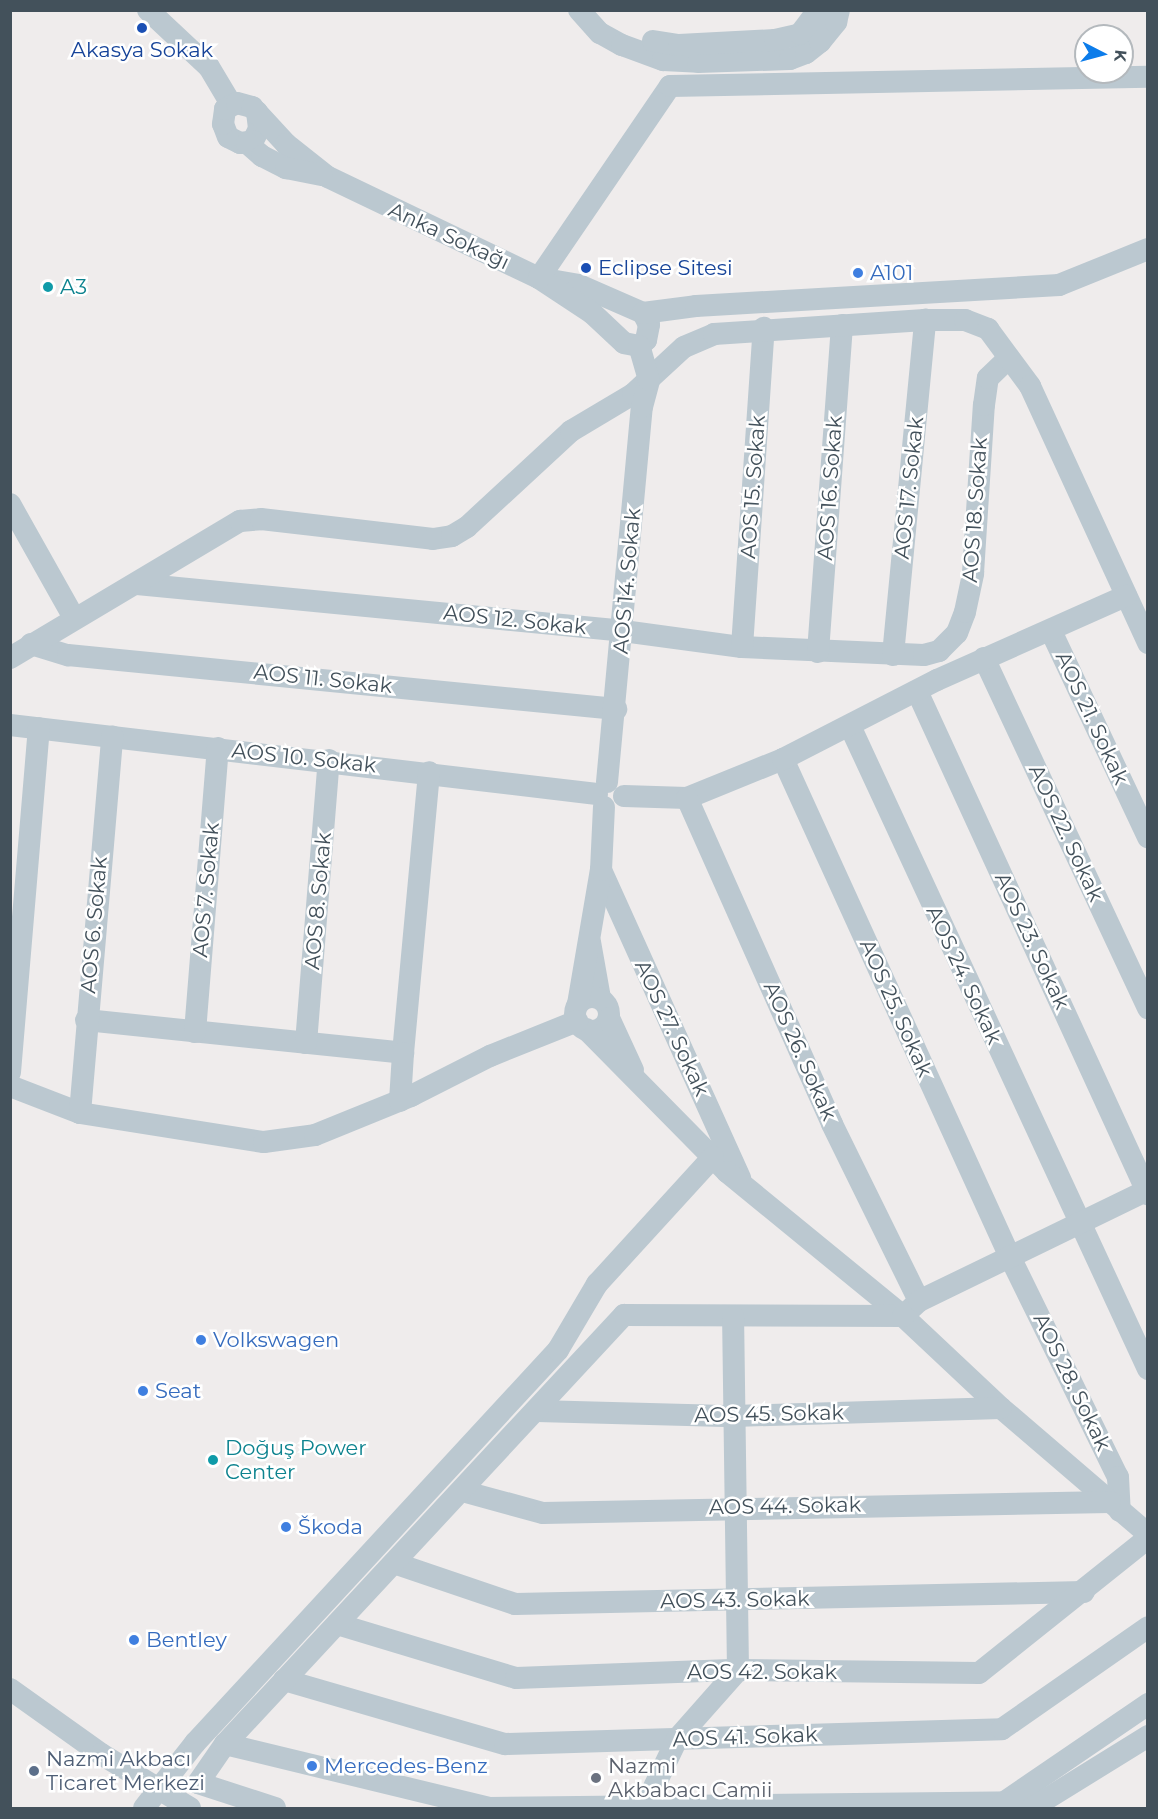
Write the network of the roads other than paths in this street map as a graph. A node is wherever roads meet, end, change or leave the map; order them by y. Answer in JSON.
{"nodes":[{"id":1,"x":148,"y":10,"type":"edge"},
{"id":2,"x":579,"y":10,"type":"edge"},
{"id":3,"x":594,"y":10,"type":"edge"},
{"id":4,"x":818,"y":10,"type":"edge"},
{"id":5,"x":839,"y":10,"type":"edge"},
{"id":6,"x":1148,"y":77,"type":"edge"},
{"id":7,"x":246,"y":108,"type":"junction"},
{"id":8,"x":247,"y":143,"type":"junction"},
{"id":9,"x":328,"y":177,"type":"junction"},
{"id":10,"x":1148,"y":249,"type":"edge"},
{"id":11,"x":539,"y":278,"type":"junction"},
{"id":12,"x":643,"y":312,"type":"junction"},
{"id":13,"x":925,"y":320,"type":"junction"},
{"id":14,"x":842,"y":325,"type":"junction"},
{"id":15,"x":764,"y":328,"type":"junction"},
{"id":16,"x":643,"y":343,"type":"junction"},
{"id":17,"x":1009,"y":358,"type":"junction"},
{"id":18,"x":649,"y":380,"type":"junction"},
{"id":19,"x":10,"y":504,"type":"edge"},
{"id":20,"x":137,"y":584,"type":"junction"},
{"id":21,"x":1126,"y":596,"type":"junction"},
{"id":22,"x":74,"y":618,"type":"junction"},
{"id":23,"x":623,"y":631,"type":"junction"},
{"id":24,"x":1051,"y":631,"type":"junction"},
{"id":25,"x":1148,"y":643,"type":"edge"},
{"id":26,"x":31,"y":644,"type":"junction"},
{"id":27,"x":742,"y":646,"type":"junction"},
{"id":28,"x":818,"y":652,"type":"junction"},
{"id":29,"x":893,"y":655,"type":"junction"},
{"id":30,"x":10,"y":658,"type":"edge"},
{"id":31,"x":984,"y":658,"type":"junction"},
{"id":32,"x":917,"y":691,"type":"junction"},
{"id":33,"x":616,"y":709,"type":"junction"},
{"id":34,"x":10,"y":725,"type":"edge"},
{"id":35,"x":850,"y":726,"type":"junction"},
{"id":36,"x":39,"y":728,"type":"junction"},
{"id":37,"x":112,"y":736,"type":"junction"},
{"id":38,"x":218,"y":748,"type":"junction"},
{"id":39,"x":783,"y":759,"type":"junction"},
{"id":40,"x":329,"y":760,"type":"junction"},
{"id":41,"x":429,"y":772,"type":"junction"},
{"id":42,"x":603,"y":794,"type":"junction"},
{"id":43,"x":687,"y":798,"type":"junction"},
{"id":44,"x":1148,"y":837,"type":"edge"},
{"id":45,"x":601,"y":870,"type":"junction"},
{"id":46,"x":1148,"y":1008,"type":"edge"},
{"id":47,"x":590,"y":1014,"type":"junction"},
{"id":48,"x":86,"y":1020,"type":"junction"},
{"id":49,"x":195,"y":1032,"type":"junction"},
{"id":50,"x":306,"y":1043,"type":"junction"},
{"id":51,"x":404,"y":1053,"type":"junction"},
{"id":52,"x":10,"y":1072,"type":"edge"},
{"id":53,"x":10,"y":1086,"type":"edge"},
{"id":54,"x":400,"y":1101,"type":"junction"},
{"id":55,"x":80,"y":1113,"type":"junction"},
{"id":56,"x":713,"y":1157,"type":"junction"},
{"id":57,"x":743,"y":1186,"type":"junction"},
{"id":58,"x":1147,"y":1191,"type":"edge"},
{"id":59,"x":1079,"y":1223,"type":"junction"},
{"id":60,"x":1010,"y":1257,"type":"junction"},
{"id":61,"x":919,"y":1301,"type":"junction"},
{"id":62,"x":903,"y":1316,"type":"junction"},
{"id":63,"x":733,"y":1317,"type":"junction"},
{"id":64,"x":1148,"y":1369,"type":"edge"},
{"id":65,"x":1001,"y":1408,"type":"junction"},
{"id":66,"x":537,"y":1411,"type":"junction"},
{"id":67,"x":734,"y":1416,"type":"junction"},
{"id":68,"x":462,"y":1491,"type":"junction"},
{"id":69,"x":1115,"y":1506,"type":"junction"},
{"id":70,"x":736,"y":1507,"type":"junction"},
{"id":71,"x":1148,"y":1536,"type":"edge"},
{"id":72,"x":394,"y":1563,"type":"junction"},
{"id":73,"x":1084,"y":1592,"type":"junction"},
{"id":74,"x":737,"y":1601,"type":"junction"},
{"id":75,"x":337,"y":1624,"type":"junction"},
{"id":76,"x":1148,"y":1627,"type":"edge"},
{"id":77,"x":738,"y":1670,"type":"junction"},
{"id":78,"x":284,"y":1680,"type":"junction"},
{"id":79,"x":10,"y":1689,"type":"edge"},
{"id":80,"x":10,"y":1703,"type":"edge"},
{"id":81,"x":1148,"y":1704,"type":"edge"},
{"id":82,"x":1148,"y":1736,"type":"edge"},
{"id":83,"x":677,"y":1739,"type":"junction"},
{"id":84,"x":225,"y":1744,"type":"junction"},
{"id":85,"x":150,"y":1798,"type":"edge"},
{"id":86,"x":1004,"y":1803,"type":"junction"},
{"id":87,"x":1038,"y":1805,"type":"edge"},
{"id":88,"x":644,"y":1808,"type":"edge"},
{"id":89,"x":190,"y":1809,"type":"edge"},
{"id":90,"x":274,"y":1809,"type":"edge"}],
"edges":[{"from":1,"to":7,"type":"street","name":"Anka Sokağı"},
{"from":2,"to":5,"type":"street"},
{"from":3,"to":4,"type":"street"},
{"from":6,"to":11,"type":"street"},
{"from":7,"to":8,"type":"street"},
{"from":7,"to":8,"type":"street"},
{"from":7,"to":9,"type":"street","name":"Anka Sokağı"},
{"from":8,"to":9,"type":"street"},
{"from":9,"to":11,"type":"street","name":"Anka Sokağı"},
{"from":10,"to":12,"type":"street"},
{"from":11,"to":12,"type":"street","name":"Anka Sokağı"},
{"from":11,"to":16,"type":"street"},
{"from":12,"to":16,"type":"street"},
{"from":13,"to":14,"type":"street"},
{"from":13,"to":17,"type":"street"},
{"from":13,"to":29,"type":"street","name":"AOS 17. Sokak"},
{"from":14,"to":15,"type":"street"},
{"from":14,"to":28,"type":"street","name":"AOS 16. Sokak"},
{"from":15,"to":18,"type":"street"},
{"from":15,"to":27,"type":"street","name":"AOS 15. Sokak"},
{"from":16,"to":18,"type":"street"},
{"from":17,"to":21,"type":"street"},
{"from":17,"to":29,"type":"street","name":"AOS 18. Sokak"},
{"from":18,"to":20,"type":"street"},
{"from":18,"to":23,"type":"street","name":"AOS 14. Sokak"},
{"from":19,"to":22,"type":"street"},
{"from":20,"to":22,"type":"street"},
{"from":20,"to":23,"type":"street","name":"AOS 12. Sokak"},
{"from":21,"to":24,"type":"street"},
{"from":21,"to":25,"type":"street"},
{"from":22,"to":26,"type":"street"},
{"from":23,"to":27,"type":"street","name":"AOS 12. Sokak"},
{"from":23,"to":33,"type":"street","name":"AOS 14. Sokak"},
{"from":24,"to":31,"type":"street"},
{"from":24,"to":44,"type":"street","name":"AOS 21. Sokak"},
{"from":26,"to":30,"type":"street"},
{"from":26,"to":33,"type":"street","name":"AOS 11. Sokak"},
{"from":27,"to":28,"type":"street","name":"AOS 12. Sokak"},
{"from":28,"to":29,"type":"street","name":"AOS 12. Sokak"},
{"from":31,"to":32,"type":"street"},
{"from":31,"to":46,"type":"street","name":"AOS 22. Sokak"},
{"from":32,"to":35,"type":"street"},
{"from":32,"to":58,"type":"street","name":"AOS 23. Sokak"},
{"from":33,"to":42,"type":"street","name":"AOS 14. Sokak"},
{"from":34,"to":36,"type":"street","name":"AOS 10. Sokak"},
{"from":35,"to":39,"type":"street"},
{"from":35,"to":59,"type":"street","name":"AOS 24. Sokak"},
{"from":36,"to":37,"type":"street","name":"AOS 10. Sokak"},
{"from":36,"to":52,"type":"street"},
{"from":37,"to":38,"type":"street","name":"AOS 10. Sokak"},
{"from":37,"to":48,"type":"street","name":"AOS 6. Sokak"},
{"from":38,"to":40,"type":"street","name":"AOS 10. Sokak"},
{"from":38,"to":49,"type":"street","name":"AOS 7. Sokak"},
{"from":39,"to":43,"type":"street"},
{"from":39,"to":60,"type":"street","name":"AOS 25. Sokak"},
{"from":40,"to":41,"type":"street","name":"AOS 10. Sokak"},
{"from":40,"to":50,"type":"street","name":"AOS 8. Sokak"},
{"from":41,"to":42,"type":"street","name":"AOS 10. Sokak"},
{"from":41,"to":51,"type":"street"},
{"from":42,"to":43,"type":"street"},
{"from":42,"to":45,"type":"street","name":"AOS 14. Sokak"},
{"from":43,"to":61,"type":"street","name":"AOS 26. Sokak"},
{"from":45,"to":47,"type":"street","name":"AOS 14. Sokak"},
{"from":45,"to":57,"type":"street","name":"AOS 27. Sokak"},
{"from":47,"to":54,"type":"street"},
{"from":47,"to":56,"type":"street"},
{"from":48,"to":49,"type":"street"},
{"from":48,"to":55,"type":"street","name":"AOS 6. Sokak"},
{"from":49,"to":50,"type":"street"},
{"from":50,"to":51,"type":"street"},
{"from":51,"to":54,"type":"street"},
{"from":53,"to":55,"type":"street"},
{"from":54,"to":55,"type":"street"},
{"from":56,"to":57,"type":"street"},
{"from":56,"to":85,"type":"street"},
{"from":57,"to":62,"type":"street"},
{"from":58,"to":59,"type":"street"},
{"from":59,"to":60,"type":"street"},
{"from":59,"to":64,"type":"street","name":"AOS 24. Sokak"},
{"from":60,"to":61,"type":"street"},
{"from":60,"to":69,"type":"street","name":"AOS 28. Sokak"},
{"from":61,"to":62,"type":"street"},
{"from":62,"to":63,"type":"street"},
{"from":62,"to":65,"type":"street"},
{"from":63,"to":66,"type":"street"},
{"from":63,"to":67,"type":"street"},
{"from":65,"to":67,"type":"street","name":"AOS 45. Sokak"},
{"from":65,"to":69,"type":"street"},
{"from":66,"to":67,"type":"street","name":"AOS 45. Sokak"},
{"from":66,"to":68,"type":"street"},
{"from":67,"to":70,"type":"street"},
{"from":68,"to":70,"type":"street","name":"AOS 44. Sokak"},
{"from":68,"to":72,"type":"street"},
{"from":69,"to":70,"type":"street","name":"AOS 44. Sokak"},
{"from":69,"to":71,"type":"street"},
{"from":70,"to":74,"type":"street"},
{"from":71,"to":73,"type":"street","name":"AOS 42. Sokak"},
{"from":72,"to":74,"type":"street","name":"AOS 43. Sokak"},
{"from":72,"to":75,"type":"street"},
{"from":73,"to":74,"type":"street","name":"AOS 43. Sokak"},
{"from":73,"to":77,"type":"street","name":"AOS 42. Sokak"},
{"from":74,"to":77,"type":"street"},
{"from":75,"to":77,"type":"street","name":"AOS 42. Sokak"},
{"from":75,"to":78,"type":"street"},
{"from":76,"to":83,"type":"street","name":"AOS 41. Sokak"},
{"from":77,"to":83,"type":"street"},
{"from":78,"to":83,"type":"street","name":"AOS 41. Sokak"},
{"from":78,"to":84,"type":"street"},
{"from":79,"to":85,"type":"street"},
{"from":80,"to":85,"type":"street"},
{"from":81,"to":86,"type":"street"},
{"from":82,"to":87,"type":"street"},
{"from":83,"to":88,"type":"street"},
{"from":84,"to":88,"type":"street"},
{"from":84,"to":90,"type":"street"},
{"from":85,"to":89,"type":"street"},
{"from":86,"to":87,"type":"street"},
{"from":86,"to":88,"type":"street"}]}
